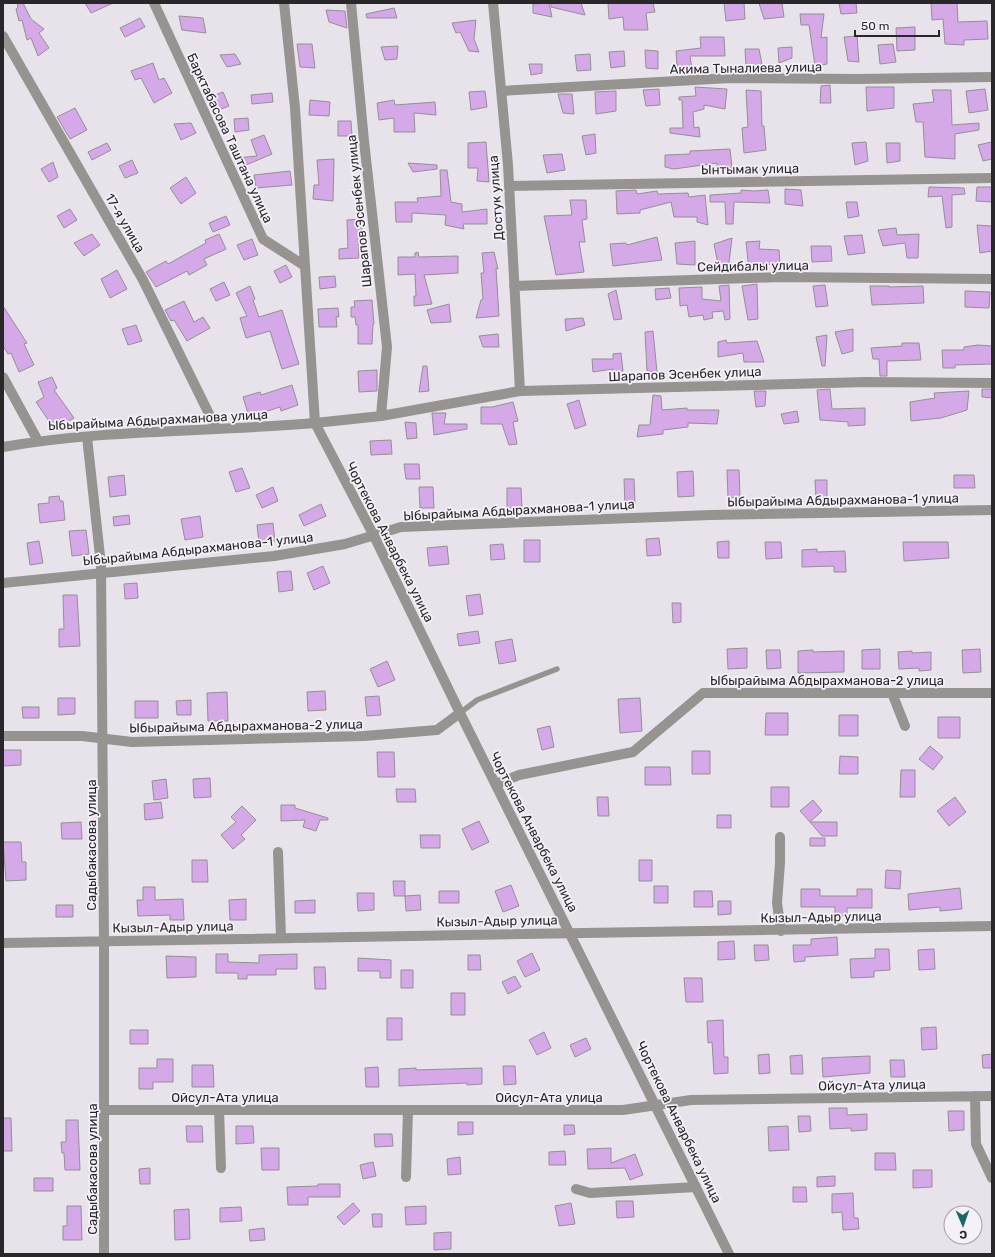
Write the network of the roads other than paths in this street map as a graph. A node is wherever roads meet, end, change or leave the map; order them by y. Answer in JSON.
{"nodes":[{"id":1,"x":154,"y":3,"type":"edge"},
{"id":2,"x":284,"y":3,"type":"edge"},
{"id":3,"x":351,"y":3,"type":"edge"},
{"id":4,"x":493,"y":3,"type":"edge"},
{"id":5,"x":3,"y":36,"type":"edge"},
{"id":6,"x":992,"y":77,"type":"edge"},
{"id":7,"x":501,"y":91,"type":"junction"},
{"id":8,"x":992,"y":178,"type":"edge"},
{"id":9,"x":509,"y":186,"type":"junction"},
{"id":10,"x":305,"y":266,"type":"junction"},
{"id":11,"x":992,"y":279,"type":"edge"},
{"id":12,"x":514,"y":286,"type":"junction"},
{"id":13,"x":3,"y":377,"type":"edge"},
{"id":14,"x":992,"y":383,"type":"edge"},
{"id":15,"x":520,"y":391,"type":"junction"},
{"id":16,"x":381,"y":416,"type":"junction"},
{"id":17,"x":315,"y":423,"type":"junction"},
{"id":18,"x":216,"y":428,"type":"junction"},
{"id":19,"x":87,"y":437,"type":"junction"},
{"id":20,"x":38,"y":441,"type":"junction"},
{"id":21,"x":3,"y":447,"type":"edge"},
{"id":22,"x":992,"y":510,"type":"edge"},
{"id":23,"x":374,"y":536,"type":"junction"},
{"id":24,"x":100,"y":573,"type":"junction"},
{"id":25,"x":3,"y":583,"type":"edge"},
{"id":26,"x":557,"y":669,"type":"dead end"},
{"id":27,"x":892,"y":693,"type":"junction"},
{"id":28,"x":992,"y":693,"type":"edge"},
{"id":29,"x":460,"y":713,"type":"junction"},
{"id":30,"x":905,"y":726,"type":"dead end"},
{"id":31,"x":3,"y":736,"type":"edge"},
{"id":32,"x":103,"y":739,"type":"junction"},
{"id":33,"x":496,"y":784,"type":"junction"},
{"id":34,"x":780,"y":837,"type":"dead end"},
{"id":35,"x":278,"y":852,"type":"dead end"},
{"id":36,"x":992,"y":926,"type":"edge"},
{"id":37,"x":781,"y":931,"type":"junction"},
{"id":38,"x":570,"y":933,"type":"junction"},
{"id":39,"x":282,"y":938,"type":"junction"},
{"id":40,"x":104,"y":942,"type":"junction"},
{"id":41,"x":3,"y":943,"type":"edge"},
{"id":42,"x":975,"y":1096,"type":"junction"},
{"id":43,"x":992,"y":1096,"type":"edge"},
{"id":44,"x":656,"y":1105,"type":"junction"},
{"id":45,"x":105,"y":1110,"type":"junction"},
{"id":46,"x":219,"y":1110,"type":"junction"},
{"id":47,"x":408,"y":1110,"type":"junction"},
{"id":48,"x":221,"y":1168,"type":"dead end"},
{"id":49,"x":406,"y":1177,"type":"dead end"},
{"id":50,"x":992,"y":1178,"type":"edge"},
{"id":51,"x":696,"y":1188,"type":"junction"},
{"id":52,"x":576,"y":1189,"type":"dead end"},
{"id":53,"x":104,"y":1254,"type":"edge"},
{"id":54,"x":729,"y":1254,"type":"edge"}],
"edges":[{"from":1,"to":10,"type":"street","name":"Барктабасова Таштана улица"},
{"from":2,"to":10,"type":"street"},
{"from":3,"to":16,"type":"street","name":"Шарапов Эсенбек улица"},
{"from":4,"to":7,"type":"street","name":"Достук улица"},
{"from":5,"to":18,"type":"street","name":"17-я улица"},
{"from":6,"to":7,"type":"street","name":"Акима Тыналиева улица"},
{"from":7,"to":9,"type":"street","name":"Достук улица"},
{"from":8,"to":9,"type":"street","name":"Ынтымак улица"},
{"from":9,"to":12,"type":"street","name":"Достук улица"},
{"from":10,"to":17,"type":"street"},
{"from":11,"to":12,"type":"street","name":"Сейдибалы улица"},
{"from":12,"to":15,"type":"street","name":"Достук улица"},
{"from":13,"to":20,"type":"street"},
{"from":14,"to":15,"type":"street","name":"Шарапов Эсенбек улица"},
{"from":15,"to":16,"type":"street","name":"Шарапов Эсенбек улица"},
{"from":16,"to":17,"type":"street","name":"Шарапов Эсенбек улица"},
{"from":17,"to":18,"type":"street","name":"Ыбырайыма Абдырахманова улица"},
{"from":17,"to":23,"type":"street","name":"Чортекова Анварбека улица"},
{"from":18,"to":19,"type":"street","name":"Ыбырайыма Абдырахманова улица"},
{"from":19,"to":20,"type":"street","name":"Ыбырайыма Абдырахманова улица"},
{"from":19,"to":24,"type":"street","name":"Садыбакасова улица"},
{"from":20,"to":21,"type":"street","name":"Ыбырайыма Абдырахманова улица"},
{"from":22,"to":23,"type":"street","name":"Ыбырайыма Абдырахманова-1 улица"},
{"from":23,"to":24,"type":"street","name":"Ыбырайыма Абдырахманова-1 улица"},
{"from":23,"to":29,"type":"street","name":"Чортекова Анварбека улица"},
{"from":24,"to":25,"type":"street","name":"Ыбырайыма Абдырахманова-1 улица"},
{"from":24,"to":32,"type":"street","name":"Садыбакасова улица"},
{"from":26,"to":29,"type":"lane"},
{"from":27,"to":28,"type":"street","name":"Ыбырайыма Абдырахманова-2 улица"},
{"from":27,"to":30,"type":"street"},
{"from":27,"to":33,"type":"street","name":"Ыбырайыма Абдырахманова-2 улица"},
{"from":29,"to":32,"type":"street","name":"Ыбырайыма Абдырахманова-2 улица"},
{"from":29,"to":33,"type":"street","name":"Чортекова Анварбека улица"},
{"from":31,"to":32,"type":"street","name":"Ыбырайыма Абдырахманова-2 улица"},
{"from":32,"to":40,"type":"street","name":"Садыбакасова улица"},
{"from":33,"to":38,"type":"street","name":"Чортекова Анварбека улица"},
{"from":34,"to":37,"type":"street"},
{"from":35,"to":39,"type":"street"},
{"from":36,"to":37,"type":"street","name":"Кызыл-Адыр улица"},
{"from":37,"to":38,"type":"street","name":"Кызыл-Адыр улица"},
{"from":38,"to":39,"type":"street","name":"Кызыл-Адыр улица"},
{"from":38,"to":44,"type":"street","name":"Чортекова Анварбека улица"},
{"from":39,"to":40,"type":"street","name":"Кызыл-Адыр улица"},
{"from":40,"to":41,"type":"street","name":"Кызыл-Адыр улица"},
{"from":40,"to":45,"type":"street","name":"Садыбакасова улица"},
{"from":42,"to":43,"type":"street","name":"Ойсул-Ата улица"},
{"from":42,"to":44,"type":"street","name":"Ойсул-Ата улица"},
{"from":42,"to":50,"type":"street"},
{"from":44,"to":47,"type":"street","name":"Ойсул-Ата улица"},
{"from":44,"to":51,"type":"street","name":"Чортекова Анварбека улица"},
{"from":45,"to":46,"type":"street","name":"Ойсул-Ата улица"},
{"from":45,"to":53,"type":"street","name":"Садыбакасова улица"},
{"from":46,"to":47,"type":"street","name":"Ойсул-Ата улица"},
{"from":46,"to":48,"type":"street"},
{"from":47,"to":49,"type":"street"},
{"from":51,"to":52,"type":"street"},
{"from":51,"to":54,"type":"street","name":"Чортекова Анварбека улица"}]}
